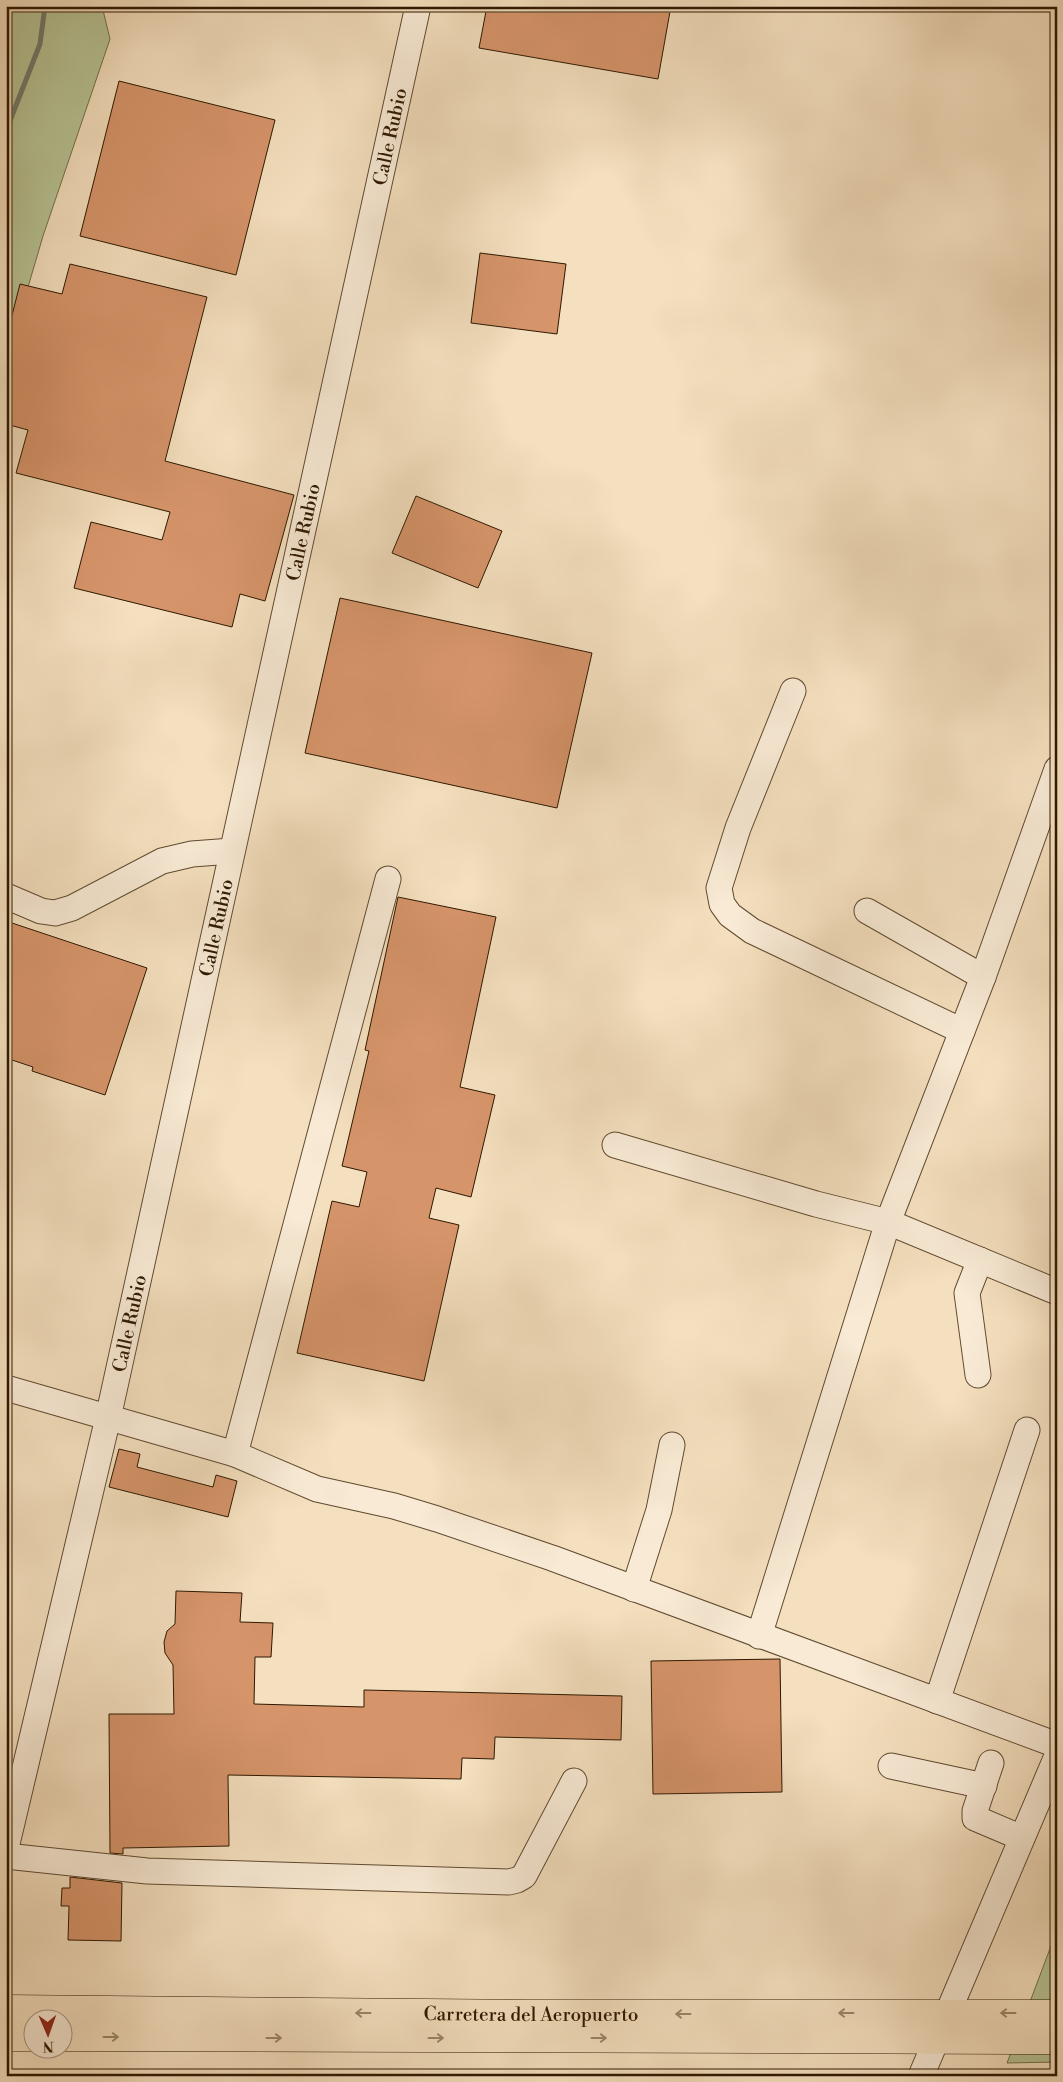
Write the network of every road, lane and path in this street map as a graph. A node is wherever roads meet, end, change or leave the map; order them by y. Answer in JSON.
{"nodes":[{"id":1,"x":418,"y":6,"type":"edge"},
{"id":2,"x":793,"y":691,"type":"dead end"},
{"id":3,"x":1057,"y":769,"type":"edge"},
{"id":4,"x":232,"y":851,"type":"junction"},
{"id":5,"x":388,"y":879,"type":"dead end"},
{"id":6,"x":6,"y":896,"type":"edge"},
{"id":7,"x":867,"y":911,"type":"dead end"},
{"id":8,"x":983,"y":977,"type":"junction"},
{"id":9,"x":962,"y":1031,"type":"junction"},
{"id":10,"x":615,"y":1146,"type":"dead end"},
{"id":11,"x":888,"y":1222,"type":"junction"},
{"id":12,"x":980,"y":1260,"type":"junction"},
{"id":13,"x":1057,"y":1292,"type":"edge"},
{"id":14,"x":978,"y":1375,"type":"dead end"},
{"id":15,"x":6,"y":1388,"type":"edge"},
{"id":16,"x":108,"y":1418,"type":"junction"},
{"id":17,"x":1027,"y":1430,"type":"dead end"},
{"id":18,"x":672,"y":1445,"type":"dead end"},
{"id":19,"x":235,"y":1454,"type":"junction"},
{"id":20,"x":634,"y":1589,"type":"junction"},
{"id":21,"x":759,"y":1636,"type":"junction"},
{"id":22,"x":937,"y":1701,"type":"junction"},
{"id":23,"x":1057,"y":1745,"type":"edge"},
{"id":24,"x":891,"y":1766,"type":"dead end"},
{"id":25,"x":1055,"y":1766,"type":"edge"},
{"id":26,"x":574,"y":1781,"type":"dead end"},
{"id":27,"x":1022,"y":1838,"type":"junction"},
{"id":28,"x":6,"y":1848,"type":"edge"},
{"id":29,"x":6,"y":1856,"type":"edge"},
{"id":30,"x":6,"y":2009,"type":"edge"},
{"id":31,"x":949,"y":2013,"type":"junction"},
{"id":32,"x":1057,"y":2014,"type":"edge"},
{"id":33,"x":391,"y":2025,"type":"junction"},
{"id":34,"x":6,"y":2037,"type":"edge"},
{"id":35,"x":22,"y":2037,"type":"edge"},
{"id":36,"x":72,"y":2037,"type":"edge"},
{"id":37,"x":937,"y":2038,"type":"junction"},
{"id":38,"x":1057,"y":2040,"type":"edge"},
{"id":39,"x":921,"y":2076,"type":"edge"}],
"edges":[{"from":1,"to":4,"type":"street","name":"Calle Rubio"},
{"from":2,"to":9,"type":"street"},
{"from":3,"to":8,"type":"street"},
{"from":4,"to":6,"type":"street"},
{"from":4,"to":16,"type":"street","name":"Calle Rubio"},
{"from":5,"to":19,"type":"street"},
{"from":7,"to":8,"type":"street"},
{"from":8,"to":9,"type":"street"},
{"from":9,"to":11,"type":"street"},
{"from":10,"to":11,"type":"street"},
{"from":11,"to":12,"type":"street"},
{"from":11,"to":21,"type":"street"},
{"from":12,"to":13,"type":"street"},
{"from":12,"to":14,"type":"street"},
{"from":15,"to":16,"type":"street"},
{"from":16,"to":19,"type":"street"},
{"from":16,"to":28,"type":"street","name":"Calle Rubio"},
{"from":17,"to":22,"type":"street"},
{"from":18,"to":20,"type":"street"},
{"from":19,"to":20,"type":"street"},
{"from":20,"to":21,"type":"street"},
{"from":21,"to":22,"type":"street"},
{"from":22,"to":23,"type":"street"},
{"from":24,"to":27,"type":"street"},
{"from":25,"to":27,"type":"street"},
{"from":26,"to":29,"type":"street"},
{"from":27,"to":31,"type":"street"},
{"from":33,"to":30,"type":"main road","name":"Carretera del Aeropuerto","one_way":true},
{"from":32,"to":31,"type":"main road","name":"Carretera del Aeropuerto","one_way":true},
{"from":31,"to":33,"type":"main road","name":"Carretera del Aeropuerto","one_way":true},
{"from":31,"to":37,"type":"street"},
{"from":36,"to":33,"type":"main road","name":"Carretera del Aeropuerto","one_way":true},
{"from":33,"to":37,"type":"main road","name":"Carretera del Aeropuerto","one_way":true},
{"from":34,"to":35,"type":"main road"},
{"from":37,"to":38,"type":"main road","name":"Carretera del Aeropuerto"},
{"from":37,"to":39,"type":"street"}]}
